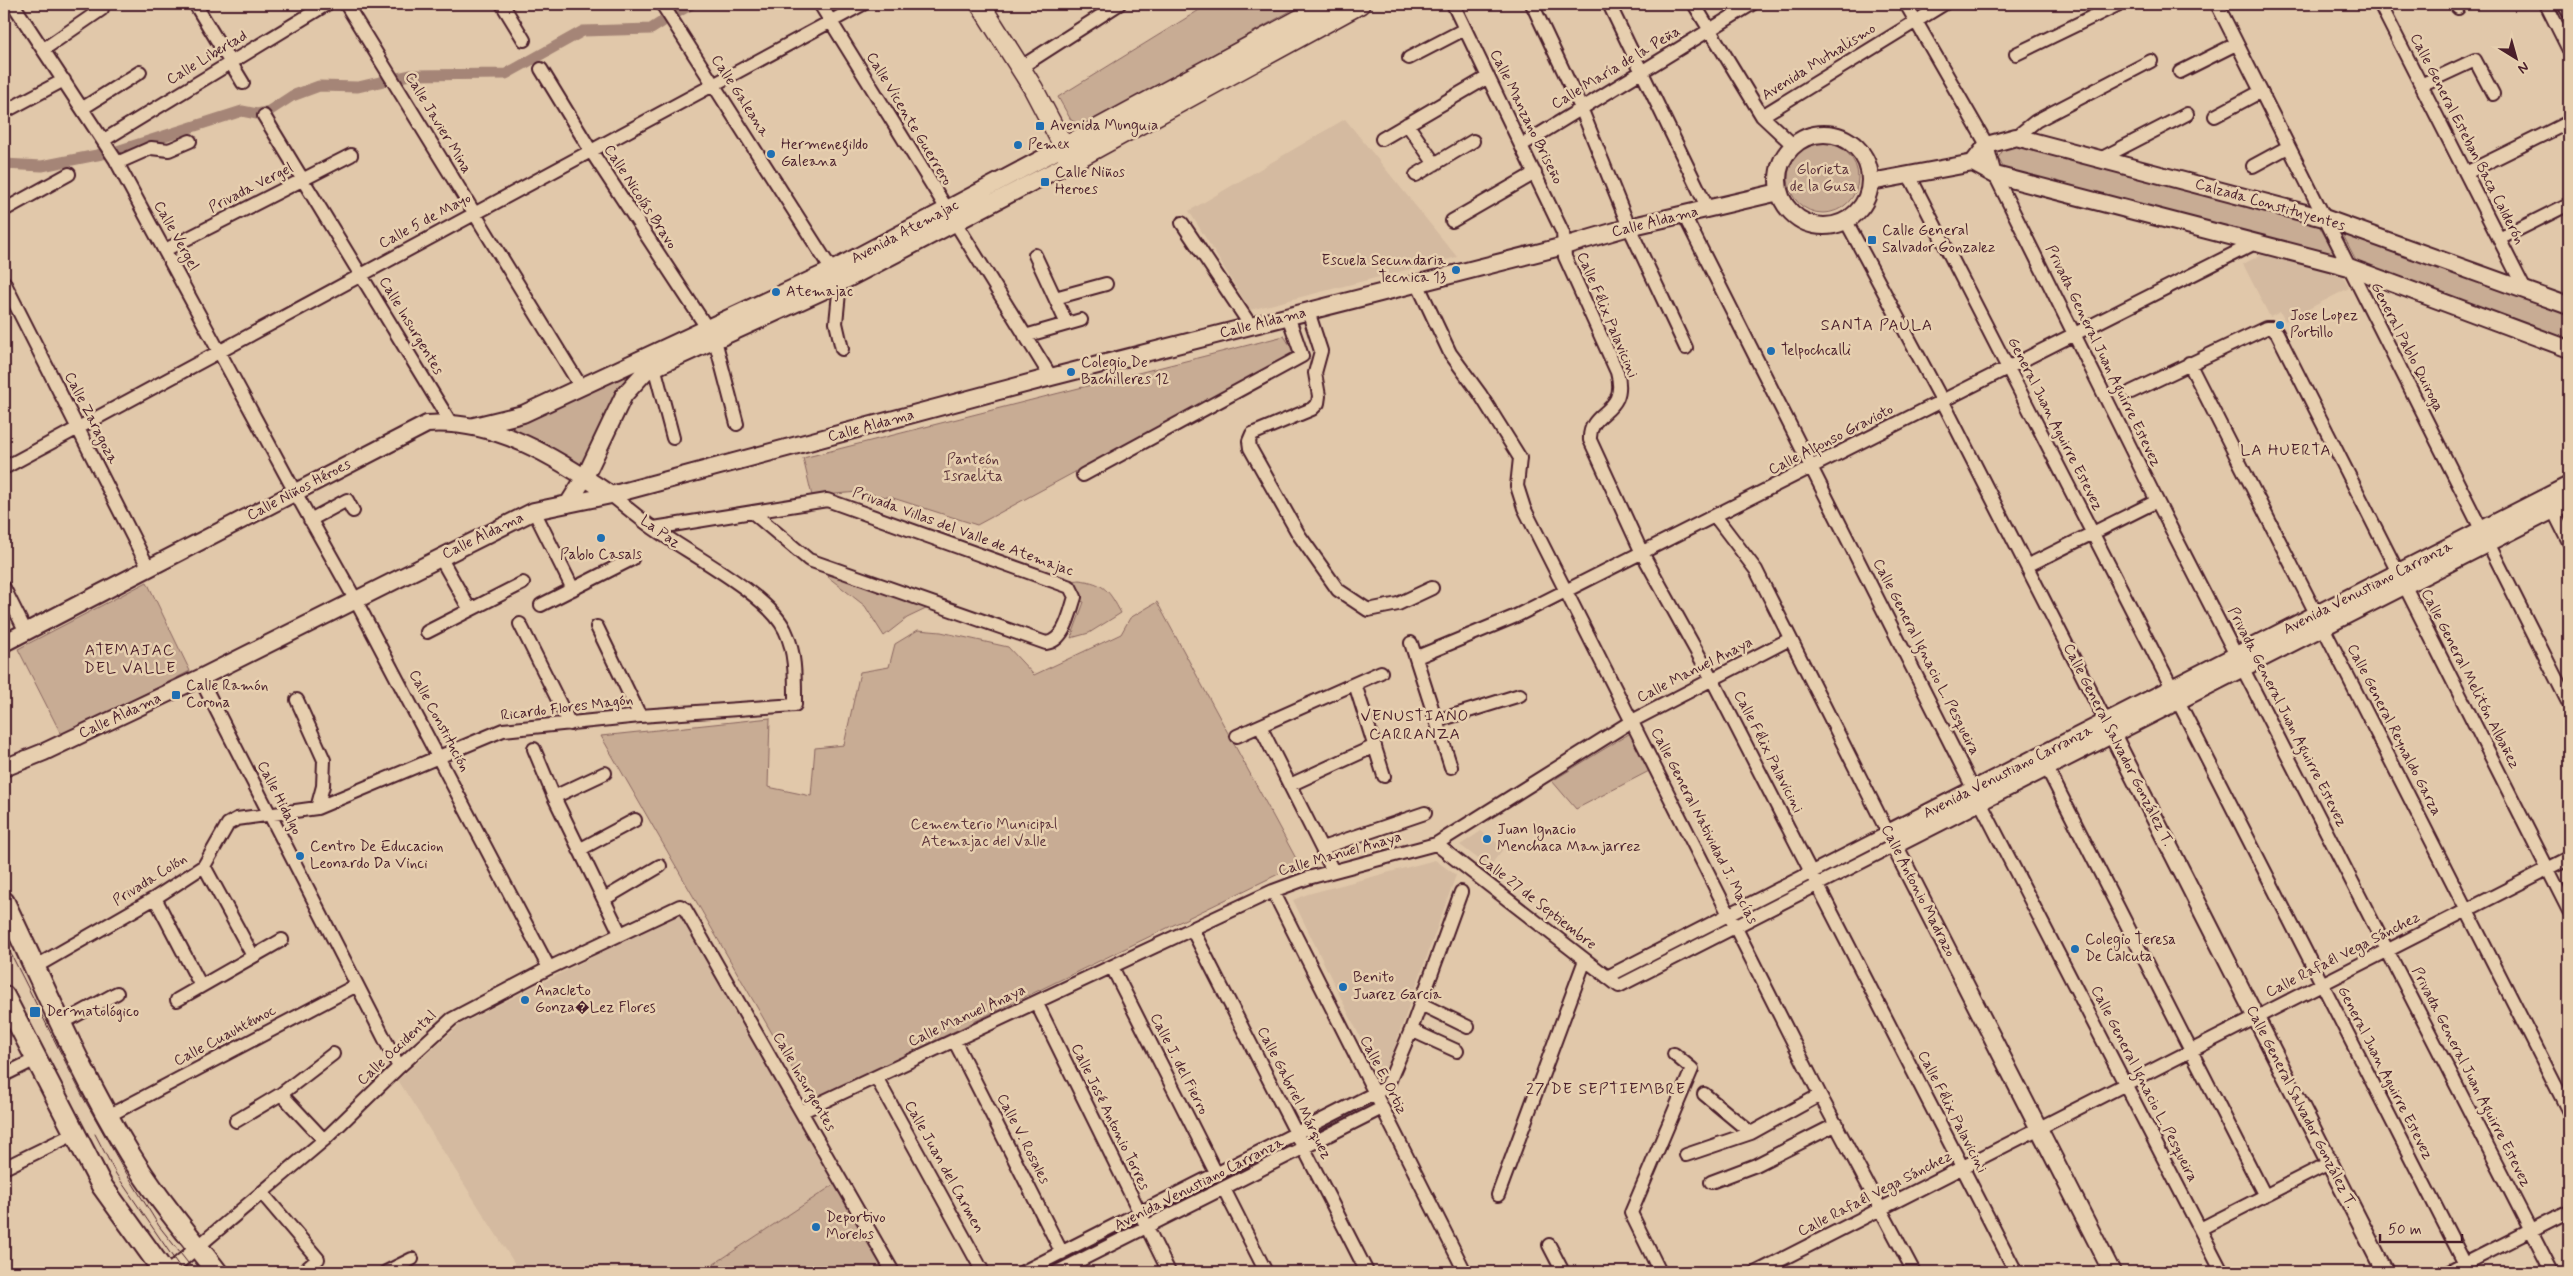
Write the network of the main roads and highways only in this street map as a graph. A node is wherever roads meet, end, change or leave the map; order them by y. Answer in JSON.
{"nodes":[{"id":1,"x":980,"y":4,"type":"edge"},
{"id":2,"x":1328,"y":4,"type":"edge"},
{"id":3,"x":1360,"y":4,"type":"edge"},
{"id":4,"x":1067,"y":155,"type":"junction"},
{"id":5,"x":4,"y":902,"type":"edge"},
{"id":6,"x":4,"y":996,"type":"edge"},
{"id":7,"x":166,"y":1272,"type":"edge"},
{"id":8,"x":217,"y":1272,"type":"edge"}],
"edges":[{"from":1,"to":4,"type":"main road"},
{"from":2,"to":4,"type":"main road","name":"Avenida Atemajac"},
{"from":3,"to":4,"type":"main road","name":"Avenida Atemajac"},
{"from":5,"to":8,"type":"main road"},
{"from":6,"to":7,"type":"main road"}]}
